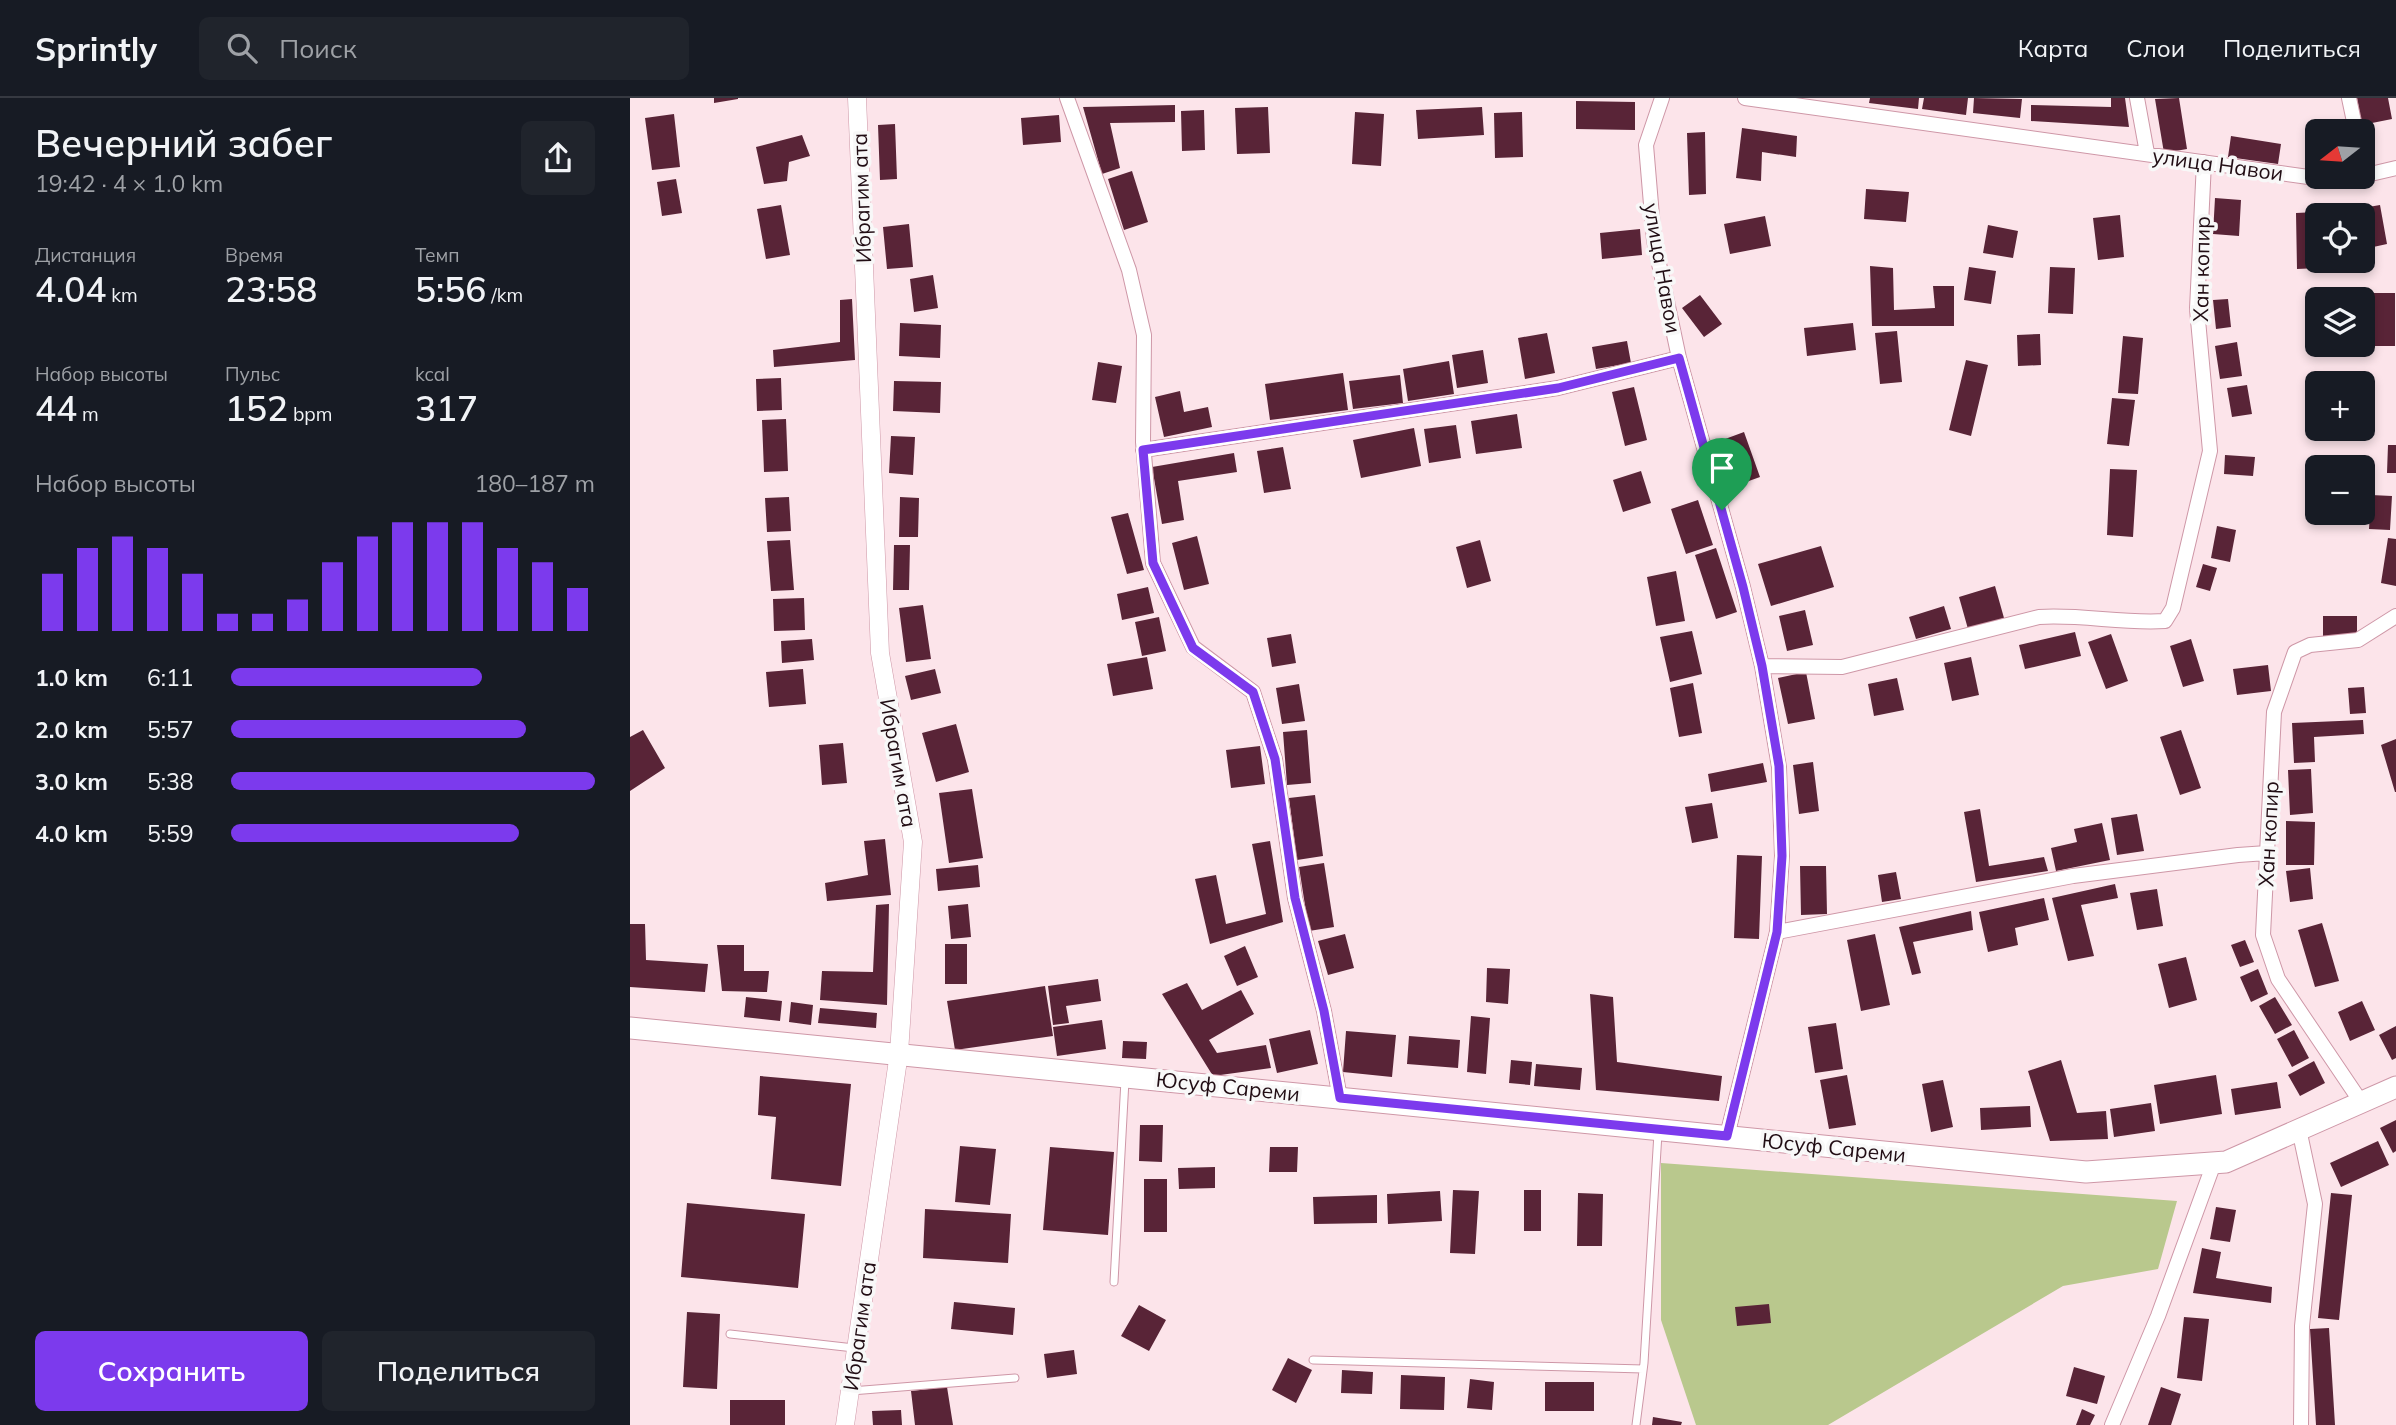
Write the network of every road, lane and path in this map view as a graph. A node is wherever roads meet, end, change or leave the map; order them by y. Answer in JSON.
{"nodes":[{"id":1,"x":857,"y":98,"type":"edge"},
{"id":2,"x":1067,"y":98,"type":"edge"},
{"id":3,"x":1662,"y":98,"type":"edge"},
{"id":4,"x":1745,"y":98,"type":"edge"},
{"id":5,"x":2137,"y":98,"type":"edge"},
{"id":6,"x":2349,"y":98,"type":"edge"},
{"id":7,"x":2353,"y":119,"type":"edge"},
{"id":8,"x":2147,"y":153,"type":"junction"},
{"id":9,"x":2204,"y":162,"type":"junction"},
{"id":10,"x":2396,"y":168,"type":"edge"},
{"id":11,"x":2375,"y":170,"type":"edge"},
{"id":12,"x":2305,"y":176,"type":"edge"},
{"id":13,"x":1679,"y":358,"type":"junction"},
{"id":14,"x":1143,"y":450,"type":"junction"},
{"id":15,"x":2396,"y":615,"type":"edge"},
{"id":16,"x":1762,"y":666,"type":"junction"},
{"id":17,"x":2267,"y":853,"type":"junction"},
{"id":18,"x":1777,"y":932,"type":"junction"},
{"id":19,"x":630,"y":1027,"type":"edge"},
{"id":20,"x":899,"y":1054,"type":"junction"},
{"id":21,"x":1125,"y":1076,"type":"junction"},
{"id":22,"x":2396,"y":1087,"type":"edge"},
{"id":23,"x":1340,"y":1098,"type":"junction"},
{"id":24,"x":2361,"y":1102,"type":"junction"},
{"id":25,"x":2300,"y":1129,"type":"junction"},
{"id":26,"x":1658,"y":1130,"type":"junction"},
{"id":27,"x":1727,"y":1136,"type":"junction"},
{"id":28,"x":2214,"y":1163,"type":"junction"},
{"id":29,"x":1114,"y":1282,"type":"dead end"},
{"id":30,"x":730,"y":1334,"type":"dead end"},
{"id":31,"x":856,"y":1348,"type":"junction"},
{"id":32,"x":1312,"y":1360,"type":"dead end"},
{"id":33,"x":1643,"y":1370,"type":"junction"},
{"id":34,"x":1015,"y":1378,"type":"dead end"},
{"id":35,"x":850,"y":1391,"type":"junction"},
{"id":36,"x":845,"y":1425,"type":"edge"},
{"id":37,"x":1636,"y":1425,"type":"edge"},
{"id":38,"x":2112,"y":1425,"type":"edge"},
{"id":39,"x":2301,"y":1425,"type":"edge"}],
"edges":[{"from":1,"to":20,"type":"street","name":"Ибрагим ата"},
{"from":2,"to":14,"type":"street"},
{"from":3,"to":13,"type":"street","name":"улица Навои"},
{"from":4,"to":8,"type":"street","name":"улица Навои"},
{"from":5,"to":8,"type":"street"},
{"from":6,"to":7,"type":"street"},
{"from":8,"to":9,"type":"street","name":"улица Навои"},
{"from":9,"to":12,"type":"street","name":"улица Навои"},
{"from":9,"to":16,"type":"street","name":"Хан копир"},
{"from":10,"to":11,"type":"street","name":"улица Навои"},
{"from":13,"to":14,"type":"street"},
{"from":13,"to":16,"type":"street","name":"улица Навои"},
{"from":14,"to":23,"type":"street"},
{"from":15,"to":17,"type":"street","name":"Хан копир"},
{"from":16,"to":18,"type":"street","name":"улица Навои"},
{"from":17,"to":18,"type":"street"},
{"from":17,"to":24,"type":"street","name":"Хан копир"},
{"from":18,"to":27,"type":"street","name":"улица Навои"},
{"from":19,"to":20,"type":"main road","name":"Юсуф Сареми"},
{"from":20,"to":21,"type":"main road","name":"Юсуф Сареми"},
{"from":20,"to":31,"type":"street","name":"Ибрагим ата"},
{"from":21,"to":23,"type":"main road","name":"Юсуф Сареми"},
{"from":21,"to":29,"type":"lane"},
{"from":22,"to":24,"type":"main road","name":"Юсуф Сареми"},
{"from":23,"to":26,"type":"main road","name":"Юсуф Сареми"},
{"from":24,"to":25,"type":"main road","name":"Юсуф Сареми"},
{"from":25,"to":28,"type":"main road","name":"Юсуф Сареми"},
{"from":25,"to":39,"type":"street"},
{"from":26,"to":27,"type":"main road","name":"Юсуф Сареми"},
{"from":26,"to":33,"type":"lane"},
{"from":27,"to":28,"type":"main road","name":"Юсуф Сареми"},
{"from":28,"to":38,"type":"street"},
{"from":30,"to":31,"type":"lane"},
{"from":31,"to":35,"type":"street","name":"Ибрагим ата"},
{"from":32,"to":33,"type":"lane"},
{"from":33,"to":37,"type":"lane"},
{"from":34,"to":35,"type":"lane"},
{"from":35,"to":36,"type":"street","name":"Ибрагим ата"}]}
